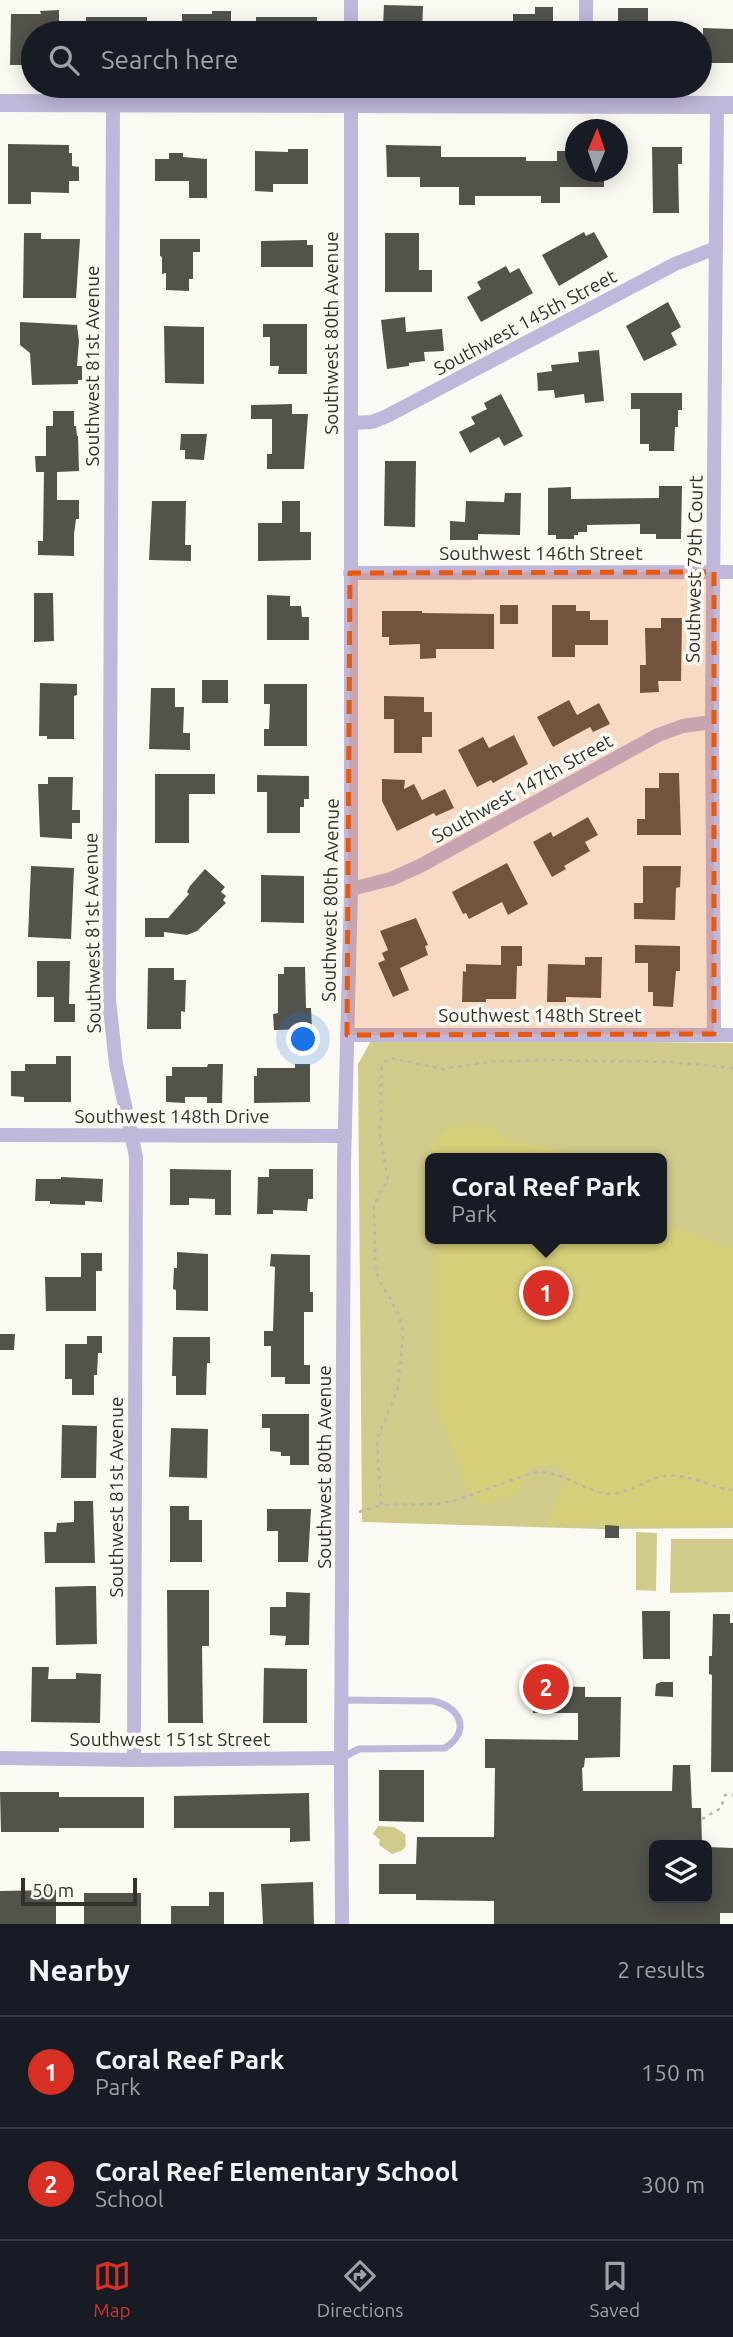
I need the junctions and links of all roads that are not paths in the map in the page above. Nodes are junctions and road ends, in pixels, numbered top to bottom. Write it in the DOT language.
graph roads {
  1 [pos="351,0"];
  2 [pos="586,0"];
  3 [pos="351,21"];
  4 [pos="586,21"];
  5 [pos="350,98"];
  6 [pos="586,98"];
  7 [pos="0,103"];
  8 [pos="113,103"];
  9 [pos="350,105"];
  10 [pos="586,105"];
  11 [pos="725,105"];
  12 [pos="716,248"];
  13 [pos="351,423"];
  14 [pos="714,572"];
  15 [pos="733,572"];
  16 [pos="350,573"];
  17 [pos="712,722"];
  18 [pos="351,889"];
  19 [pos="713,1034"];
  20 [pos="347,1035"];
  21 [pos="733,1035"];
  22 [pos="0,1135"];
  23 [pos="132,1136"];
  24 [pos="345,1136"];
  25 [pos="342,1700"];
  26 [pos="0,1758"];
  27 [pos="341,1758"];
  28 [pos="134,1760"];
  29 [pos="342,1924"];
  1 -- 3 [label="street"];
  2 -- 4 [label="street"];
  5 -- 9 [label="street, Southwest 80th Avenue"];
  6 -- 10 [label="street"];
  7 -- 8 [label="street"];
  8 -- 9 [label="street"];
  8 -- 23 [label="street, Southwest 81st Avenue"];
  9 -- 10 [label="street"];
  9 -- 13 [label="street, Southwest 80th Avenue"];
  10 -- 11 [label="street"];
  11 -- 12 [label="street, Southwest 79th Court"];
  12 -- 13 [label="street, Southwest 145th Street"];
  12 -- 14 [label="street, Southwest 79th Court"];
  13 -- 16 [label="street, Southwest 80th Avenue"];
  14 -- 15 [label="street, Southwest 146th Street"];
  14 -- 16 [label="street, Southwest 146th Street"];
  14 -- 17 [label="street, Southwest 79th Court"];
  16 -- 18 [label="street, Southwest 80th Avenue"];
  17 -- 18 [label="street, Southwest 147th Street"];
  17 -- 19 [label="street, Southwest 79th Court"];
  18 -- 20 [label="street, Southwest 80th Avenue"];
  19 -- 20 [label="street, Southwest 148th Street"];
  19 -- 21 [label="street, Southwest 148th Street"];
  20 -- 24 [label="street, Southwest 80th Avenue"];
  22 -- 23 [label="street, Southwest 148th Drive"];
  23 -- 24 [label="street, Southwest 148th Drive"];
  23 -- 28 [label="street, Southwest 81st Avenue"];
  24 -- 25 [label="street, Southwest 80th Avenue"];
  25 -- 27 [label="street, Southwest 80th Avenue"];
  25 -- 27 [label="lane"];
  26 -- 28 [label="street, Southwest 151st Street"];
  27 -- 28 [label="street, Southwest 151st Street"];
  27 -- 29 [label="street, Southwest 80th Avenue"];
}
